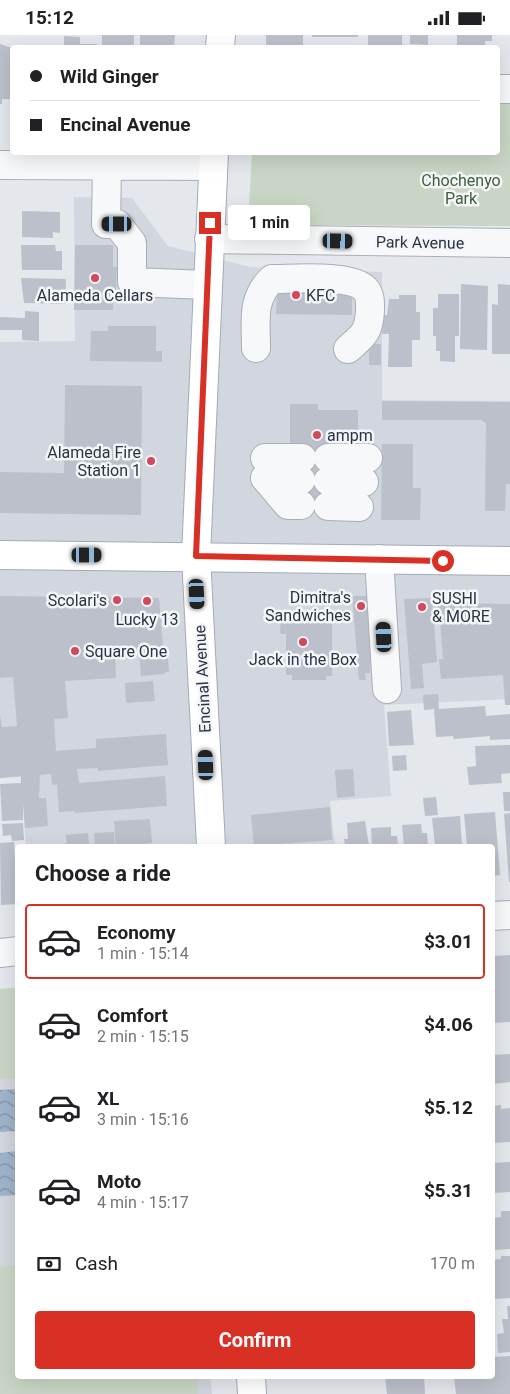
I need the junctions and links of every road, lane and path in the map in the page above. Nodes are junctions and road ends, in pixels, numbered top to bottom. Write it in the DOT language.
graph roads {
  1 [pos="214,159"];
  2 [pos="122,161"];
  3 [pos="0,165"];
  4 [pos="209,239"];
  5 [pos="510,243"];
  6 [pos="207,285"];
  7 [pos="256,348"];
  8 [pos="348,349"];
  9 [pos="265,459"];
  10 [pos="301,481"];
  11 [pos="328,482"];
  12 [pos="0,555"];
  13 [pos="196,556"];
  14 [pos="379,559"];
  15 [pos="510,561"];
  16 [pos="386,689"];
  17 [pos="211,844"];
  18 [pos="510,915"];
  19 [pos="495,916"];
  20 [pos="15,951"];
  21 [pos="0,953"];
  22 [pos="250,1379"];
  23 [pos="252,1394"];
  1 -- 2 [label="street"];
  1 -- 4 [label="main road, Encinal Avenue"];
  2 -- 3 [label="street"];
  2 -- 6 [label="street"];
  4 -- 5 [label="street, Park Avenue"];
  4 -- 6 [label="main road, Encinal Avenue"];
  6 -- 13 [label="main road, Encinal Avenue"];
  7 -- 8 [label="street"];
  9 -- 10 [label="street"];
  11 -- 11 [label="street"];
  12 -- 13 [label="main road"];
  13 -- 14 [label="main road"];
  13 -- 17 [label="main road, Encinal Avenue"];
  14 -- 15 [label="main road"];
  14 -- 16 [label="street"];
  18 -- 19 [label="street"];
  20 -- 21 [label="street"];
  22 -- 23 [label="main road"];
}
